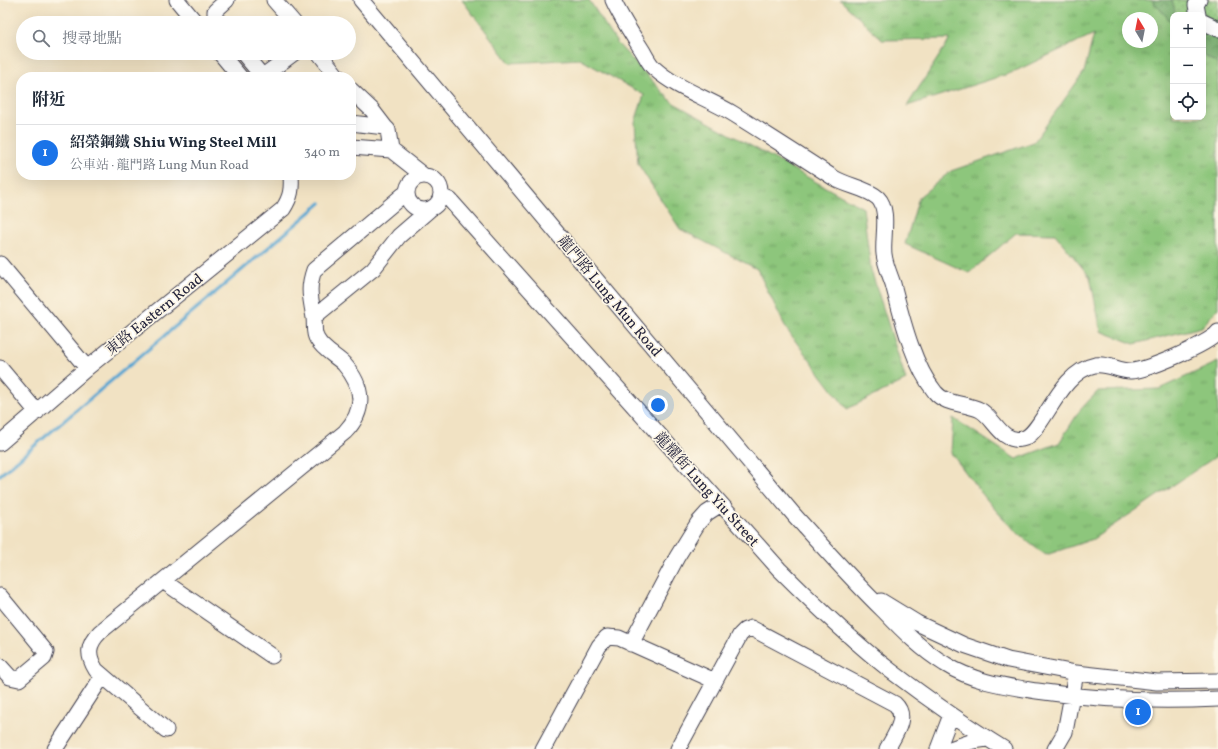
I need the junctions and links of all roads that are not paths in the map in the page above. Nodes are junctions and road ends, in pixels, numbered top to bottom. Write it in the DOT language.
graph roads {
  1 [pos="177,0"];
  2 [pos="227,0"];
  3 [pos="274,0"];
  4 [pos="361,0"];
  5 [pos="613,0"];
  6 [pos="1199,0"];
  7 [pos="1197,12"];
  8 [pos="190,16"];
  9 [pos="215,16"];
  10 [pos="288,16"];
  11 [pos="1206,23"];
  12 [pos="1218,29"];
  13 [pos="226,60"];
  14 [pos="249,60"];
  15 [pos="285,60"];
  16 [pos="325,60"];
  17 [pos="236,72"];
  18 [pos="259,72"];
  19 [pos="269,72"];
  20 [pos="334,72"];
  21 [pos="356,95"];
  22 [pos="356,124"];
  23 [pos="385,127"];
  24 [pos="356,147"];
  25 [pos="391,150"];
  26 [pos="424,176"];
  27 [pos="291,180"];
  28 [pos="407,193"];
  29 [pos="441,196"];
  30 [pos="429,210"];
  31 [pos="0,264"];
  32 [pos="314,317"];
  33 [pos="1218,332"];
  34 [pos="0,368"];
  35 [pos="87,368"];
  36 [pos="37,412"];
  37 [pos="0,443"];
  38 [pos="721,504"];
  39 [pos="163,581"];
  40 [pos="862,590"];
  41 [pos="0,596"];
  42 [pos="631,644"];
  43 [pos="272,656"];
  44 [pos="0,666"];
  45 [pos="1076,673"];
  46 [pos="102,677"];
  47 [pos="715,680"];
  48 [pos="1218,681"];
  49 [pos="1072,696"];
  50 [pos="1218,698"];
  51 [pos="951,715"];
  52 [pos="166,730"];
  53 [pos="988,739"];
  54 [pos="55,749"];
  55 [pos="543,749"];
  56 [pos="678,749"];
  57 [pos="887,749"];
  58 [pos="938,749"];
  59 [pos="950,749"];
  60 [pos="1004,749"];
  61 [pos="1055,749"];
  1 -- 8 [label="street"];
  2 -- 9 [label="street"];
  3 -- 10 [label="street"];
  4 -- 40 [label="street, 龍門路 Lung Mun Road"];
  5 -- 33 [label="street"];
  6 -- 7 [label="street"];
  11 -- 12 [label="street"];
  13 -- 17 [label="street"];
  14 -- 18 [label="street"];
  15 -- 19 [label="street"];
  16 -- 20 [label="street"];
  21 -- 23 [label="street"];
  22 -- 23 [label="street"];
  23 -- 25 [label="street"];
  24 -- 25 [label="street"];
  25 -- 26 [label="street"];
  26 -- 28 [label="street"];
  26 -- 29 [label="street"];
  27 -- 35 [label="street, 東路 Eastern Road"];
  28 -- 30 [label="street"];
  28 -- 32 [label="street"];
  29 -- 30 [label="street"];
  29 -- 38 [label="street, 龍耀街 Lung Yiu Street"];
  30 -- 32 [label="street"];
  31 -- 35 [label="street"];
  32 -- 39 [label="street"];
  34 -- 36 [label="street"];
  35 -- 36 [label="street, 東路 Eastern Road"];
  36 -- 37 [label="street, 東路 Eastern Road"];
  38 -- 42 [label="street"];
  38 -- 51 [label="street, 龍耀街 Lung Yiu Street"];
  39 -- 43 [label="street"];
  39 -- 46 [label="street"];
  40 -- 45 [label="street, 龍門路 Lung Mun Road"];
  40 -- 49 [label="street, 龍門路 Lung Mun Road"];
  41 -- 44 [label="street"];
  42 -- 47 [label="street"];
  42 -- 55 [label="street"];
  45 -- 48 [label="street, 龍門路 Lung Mun Road"];
  45 -- 49 [label="street"];
  46 -- 52 [label="street"];
  46 -- 54 [label="street"];
  47 -- 56 [label="street"];
  47 -- 57 [label="street"];
  49 -- 50 [label="street, 龍門路 Lung Mun Road"];
  49 -- 61 [label="street"];
  51 -- 53 [label="street, 龍耀街 Lung Yiu Street"];
  51 -- 58 [label="street"];
  53 -- 59 [label="street"];
  53 -- 60 [label="street, 龍耀街 Lung Yiu Street"];
}
